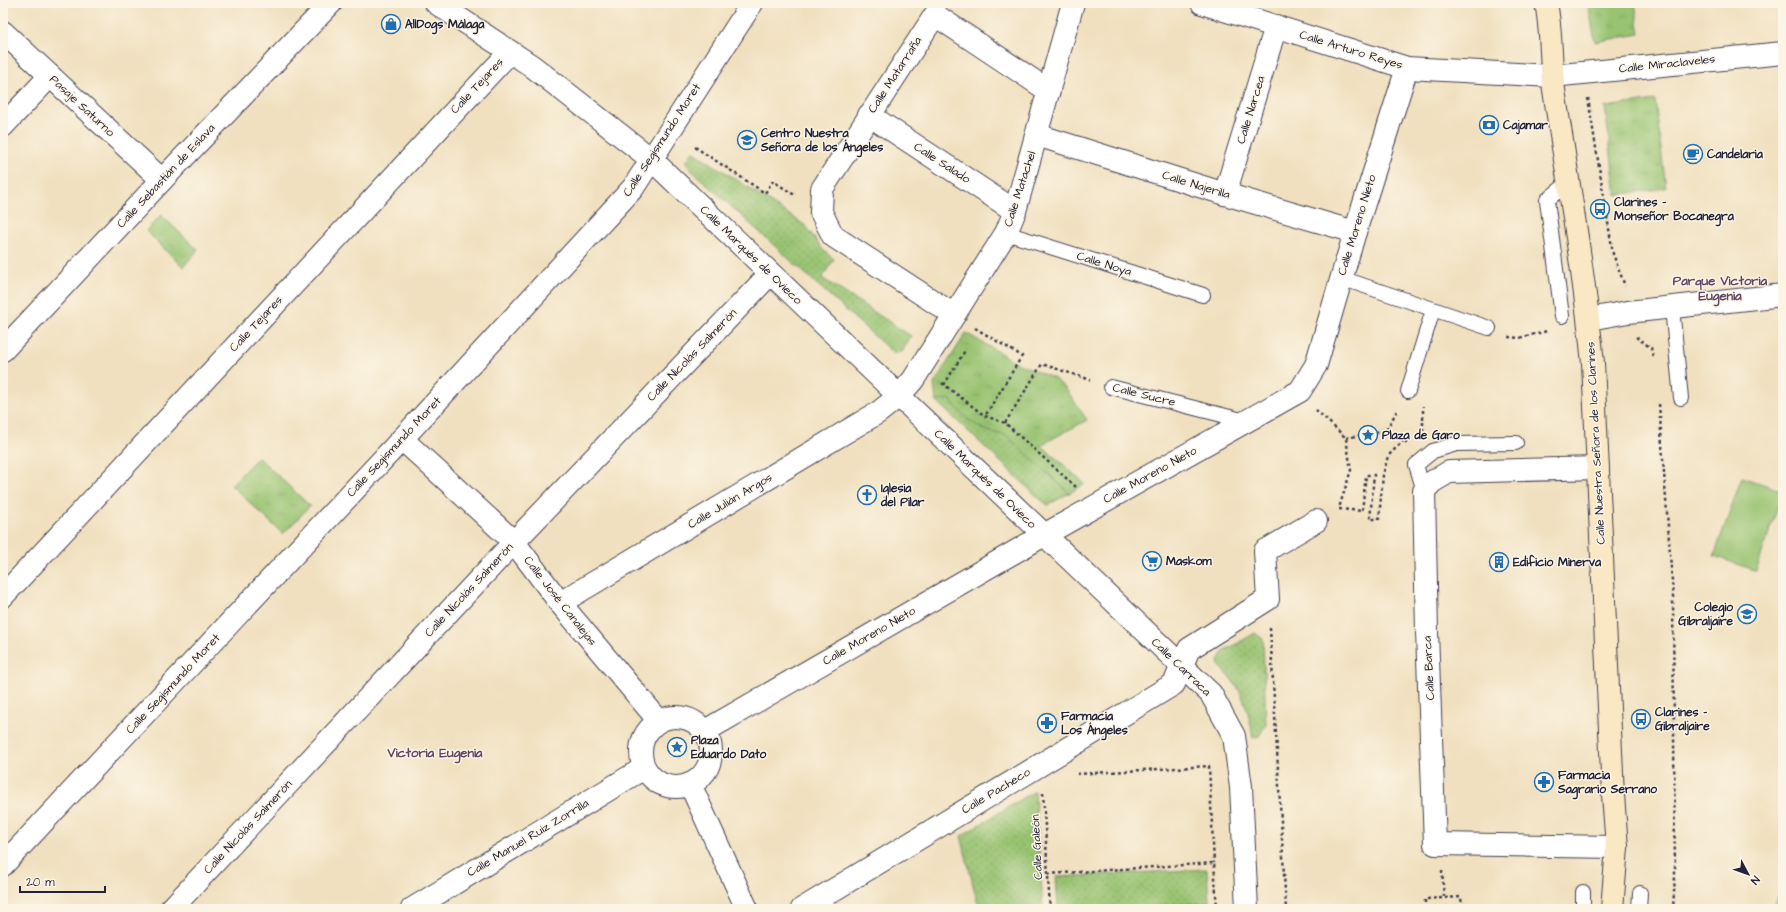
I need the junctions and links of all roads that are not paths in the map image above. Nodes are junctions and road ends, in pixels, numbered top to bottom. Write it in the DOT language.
graph roads {
  1 [pos="331,3"];
  2 [pos="436,3"];
  3 [pos="752,3"];
  4 [pos="1073,3"];
  5 [pos="1202,3"];
  6 [pos="1546,3"];
  7 [pos="1276,26"];
  8 [pos="3,32"];
  9 [pos="510,52"];
  10 [pos="1783,53"];
  11 [pos="1407,68"];
  12 [pos="50,76"];
  13 [pos="1552,76"];
  14 [pos="1049,92"];
  15 [pos="869,115"];
  16 [pos="3,126"];
  17 [pos="1037,135"];
  18 [pos="651,159"];
  19 [pos="162,180"];
  20 [pos="1568,183"];
  21 [pos="1226,194"];
  22 [pos="1015,211"];
  23 [pos="1355,232"];
  24 [pos="1006,233"];
  25 [pos="770,274"];
  26 [pos="1341,278"];
  27 [pos="1203,294"];
  28 [pos="1783,295"];
  29 [pos="1672,308"];
  30 [pos="1433,310"];
  31 [pos="954,315"];
  32 [pos="1562,316"];
  33 [pos="1589,319"];
  34 [pos="1489,328"];
  35 [pos="3,350"];
  36 [pos="1111,387"];
  37 [pos="1408,391"];
  38 [pos="898,396"];
  39 [pos="1681,398"];
  40 [pos="1246,421"];
  41 [pos="402,439"];
  42 [pos="1516,443"];
  43 [pos="1598,468"];
  44 [pos="1424,491"];
  45 [pos="1316,521"];
  46 [pos="1044,535"];
  47 [pos="514,542"];
  48 [pos="3,596"];
  49 [pos="560,603"];
  50 [pos="1181,667"];
  51 [pos="659,720"];
  52 [pos="705,731"];
  53 [pos="644,768"];
  54 [pos="690,784"];
  55 [pos="1617,847"];
  56 [pos="3,865"];
  57 [pos="1583,892"];
  58 [pos="1640,893"];
  59 [pos="171,909"];
  60 [pos="412,909"];
  61 [pos="747,909"];
  62 [pos="802,909"];
  63 [pos="1248,909"];
  64 [pos="1583,909"];
  65 [pos="1612,909"];
  66 [pos="1639,909"];
  1 -- 19 [label="street, Calle Sebastián de Eslava"];
  2 -- 9 [label="street, Calle Marqués de Ovieco"];
  3 -- 18 [label="street, Calle Segismundo Moret"];
  4 -- 14 [label="street, Calle Matachel"];
  5 -- 7 [label="street, Calle Arturo Reyes"];
  6 -- 13 [label="main road, Calle Nuestra Señora de los Clarines"];
  7 -- 11 [label="street, Calle Arturo Reyes"];
  7 -- 21 [label="street, Calle Narcea"];
  8 -- 12 [label="street, Pasaje Saturno"];
  9 -- 18 [label="street, Calle Marqués de Ovieco"];
  9 -- 48 [label="street, Calle Tejares"];
  10 -- 13 [label="street, Calle Miraclaveles"];
  11 -- 13 [label="street, Calle Arturo Reyes"];
  11 -- 23 [label="street, Calle Moreno Nieto"];
  12 -- 16 [label="street"];
  12 -- 19 [label="street, Pasaje Saturno"];
  13 -- 20 [label="main road, Calle Nuestra Señora de los Clarines"];
  14 -- 15 [label="street, Calle Matarraña"];
  14 -- 17 [label="street, Calle Matachel"];
  15 -- 22 [label="street, Calle Salado"];
  15 -- 31 [label="street, Calle Matarraña"];
  17 -- 21 [label="street, Calle Najerilla"];
  17 -- 22 [label="street, Calle Matachel"];
  18 -- 25 [label="street, Calle Marqués de Ovieco"];
  18 -- 41 [label="street, Calle Segismundo Moret"];
  19 -- 35 [label="street, Calle Sebastián de Eslava"];
  20 -- 32 [label="lane"];
  20 -- 33 [label="main road, Calle Nuestra Señora de los Clarines"];
  21 -- 23 [label="street, Calle Najerilla"];
  22 -- 24 [label="street, Calle Matachel"];
  23 -- 26 [label="street, Calle Moreno Nieto"];
  24 -- 27 [label="lane, Calle Noya"];
  24 -- 31 [label="street, Calle Matachel"];
  25 -- 38 [label="street, Calle Marqués de Ovieco"];
  25 -- 47 [label="street, Calle Nicolás Salmerón"];
  26 -- 30 [label="lane"];
  26 -- 40 [label="street, Calle Moreno Nieto"];
  28 -- 29 [label="street"];
  29 -- 33 [label="street"];
  29 -- 39 [label="lane"];
  30 -- 34 [label="lane"];
  30 -- 37 [label="lane"];
  31 -- 38 [label="street, Calle Matachel"];
  33 -- 43 [label="main road, Calle Nuestra Señora de los Clarines"];
  36 -- 40 [label="lane, Calle Sucre"];
  38 -- 46 [label="street, Calle Marqués de Ovieco"];
  38 -- 49 [label="street, Calle Julián Argos"];
  40 -- 46 [label="street, Calle Moreno Nieto"];
  41 -- 47 [label="street, Calle José Canalejas"];
  41 -- 56 [label="street, Calle Segismundo Moret"];
  42 -- 44 [label="lane"];
  43 -- 44 [label="street"];
  43 -- 55 [label="main road, Calle Nuestra Señora de los Clarines"];
  44 -- 55 [label="street, Calle Barca"];
  45 -- 50 [label="street"];
  46 -- 50 [label="street, Calle Carraca"];
  46 -- 52 [label="street, Calle Moreno Nieto"];
  47 -- 49 [label="street, Calle José Canalejas"];
  47 -- 59 [label="street, Calle Nicolás Salmerón"];
  49 -- 51 [label="street, Calle José Canalejas"];
  50 -- 62 [label="street, Calle Pacheco"];
  50 -- 63 [label="street, Calle Carraca"];
  51 -- 52 [label="street"];
  51 -- 53 [label="street"];
  52 -- 54 [label="street"];
  53 -- 54 [label="street"];
  53 -- 60 [label="street, Calle Manuel Ruiz Zorrilla"];
  54 -- 61 [label="street"];
  55 -- 65 [label="main road, Calle Nuestra Señora de los Clarines"];
  57 -- 64 [label="lane"];
  58 -- 66 [label="lane"];
}
